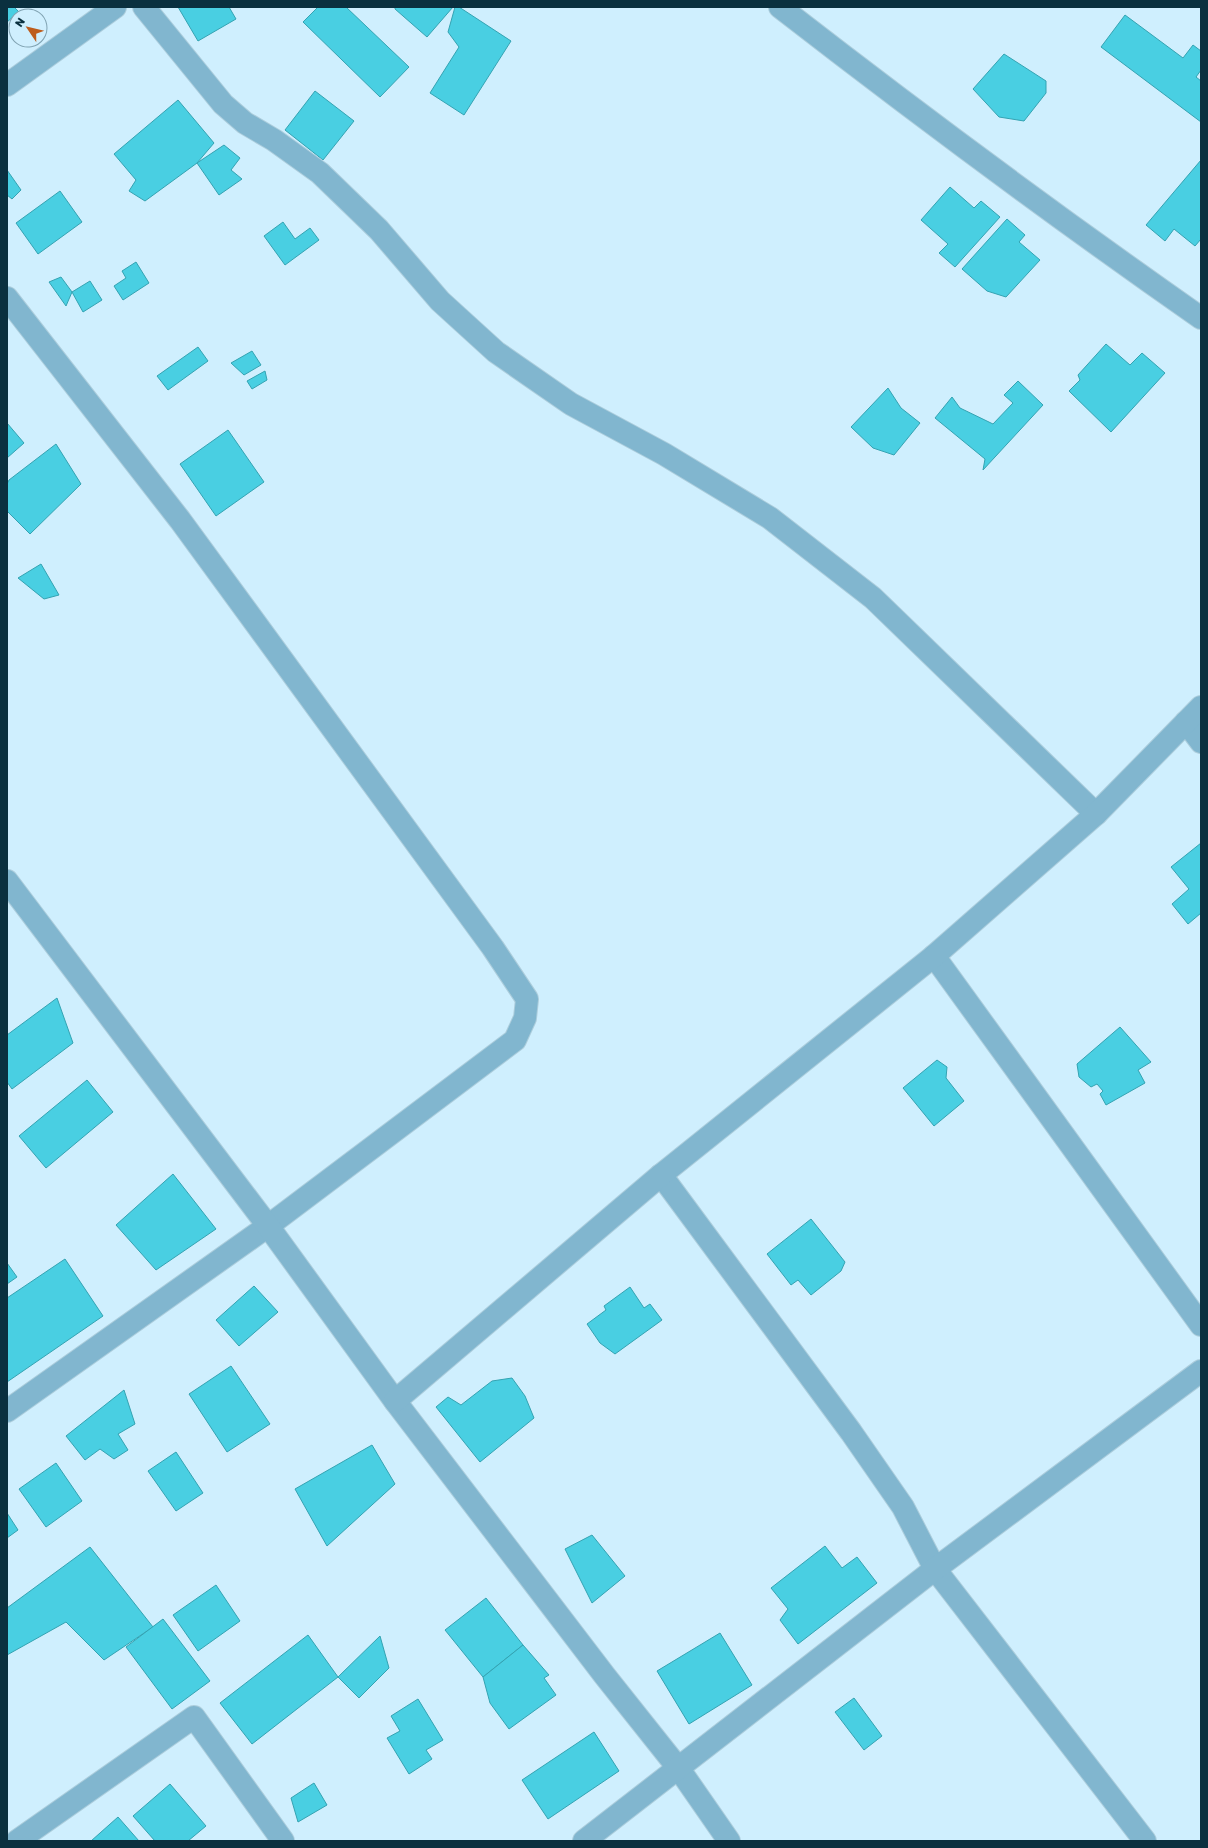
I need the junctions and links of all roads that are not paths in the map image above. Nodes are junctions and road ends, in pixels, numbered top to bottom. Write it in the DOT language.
graph roads {
  1 [pos="115,7"];
  2 [pos="144,7"];
  3 [pos="780,7"];
  4 [pos="7,85"];
  5 [pos="7,298"];
  6 [pos="1201,318"];
  7 [pos="1194,714"];
  8 [pos="1201,742"];
  9 [pos="1096,814"];
  10 [pos="7,881"];
  11 [pos="934,956"];
  12 [pos="661,1175"];
  13 [pos="268,1226"];
  14 [pos="1201,1326"];
  15 [pos="1201,1371"];
  16 [pos="395,1401"];
  17 [pos="7,1411"];
  18 [pos="935,1569"];
  19 [pos="679,1769"];
  20 [pos="17,1841"];
  21 [pos="283,1841"];
  22 [pos="584,1841"];
  23 [pos="729,1841"];
  24 [pos="1145,1841"];
  1 -- 4 [label="street"];
  2 -- 9 [label="street"];
  3 -- 6 [label="street"];
  5 -- 13 [label="street"];
  7 -- 8 [label="street"];
  7 -- 9 [label="street"];
  9 -- 11 [label="street"];
  10 -- 13 [label="street"];
  11 -- 12 [label="street"];
  11 -- 14 [label="street"];
  12 -- 16 [label="street"];
  12 -- 18 [label="street"];
  13 -- 16 [label="street"];
  13 -- 17 [label="street"];
  15 -- 18 [label="street"];
  16 -- 19 [label="street"];
  18 -- 19 [label="street"];
  18 -- 24 [label="street"];
  19 -- 22 [label="street"];
  19 -- 23 [label="street"];
  20 -- 21 [label="street"];
}
